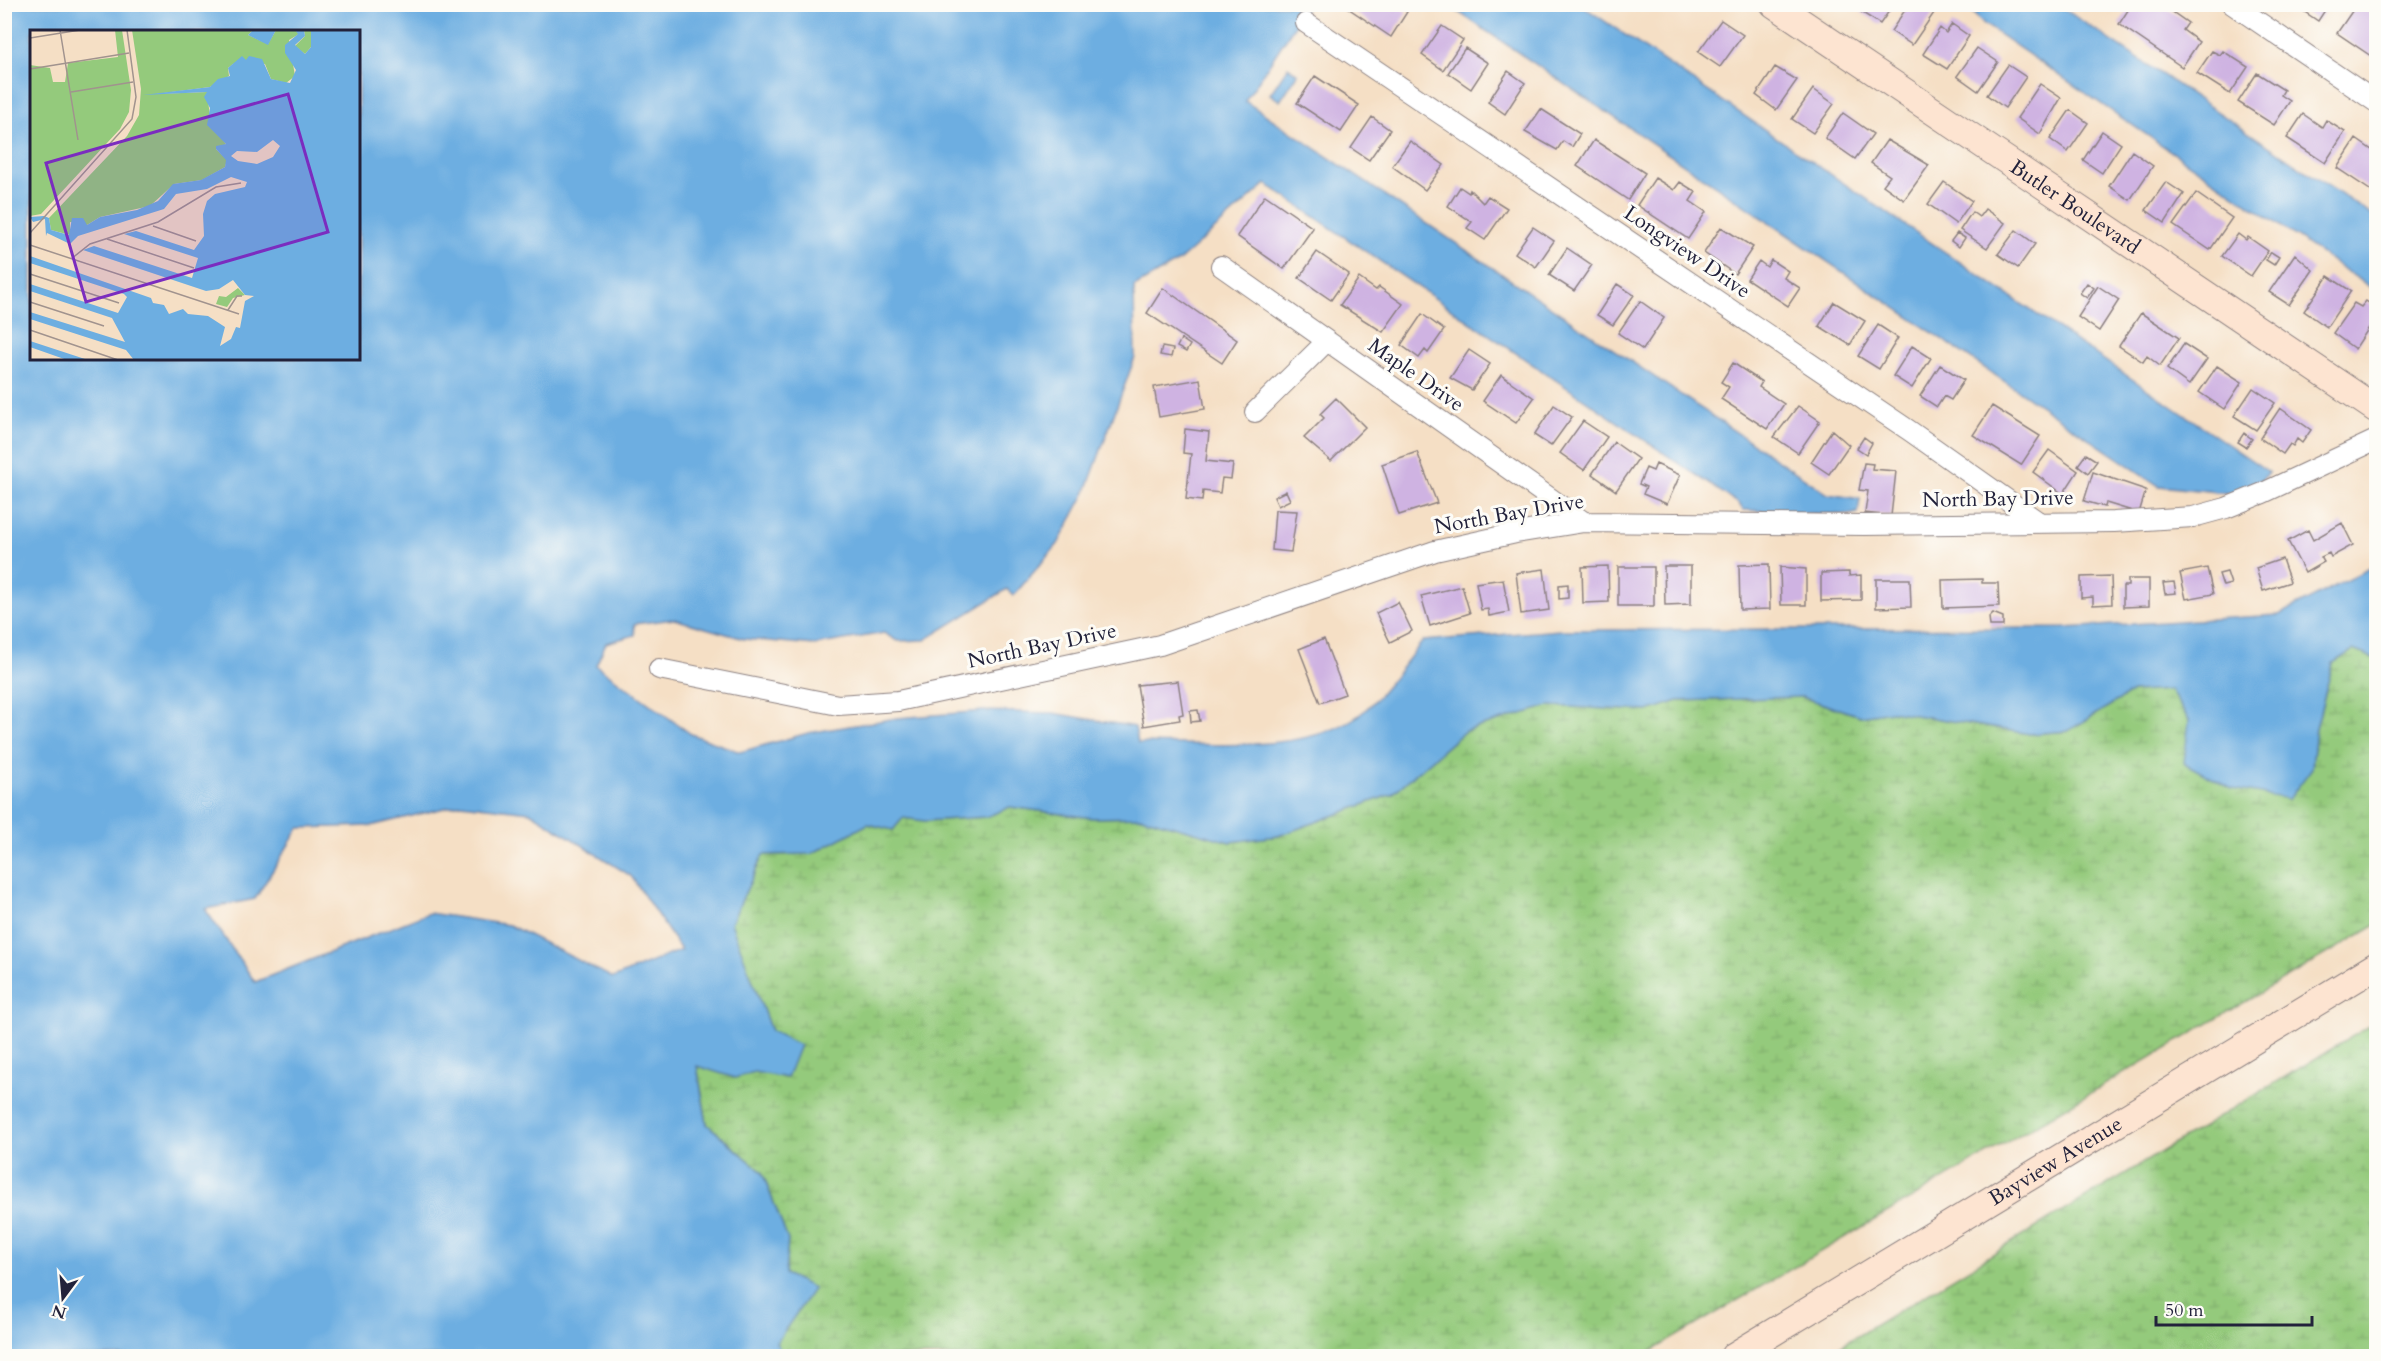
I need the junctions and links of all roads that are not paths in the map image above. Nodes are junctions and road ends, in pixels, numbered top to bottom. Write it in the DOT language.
graph roads {
  1 [pos="1774,4"];
  2 [pos="2232,4"];
  3 [pos="1306,23"];
  4 [pos="2376,102"];
  5 [pos="1221,266"];
  6 [pos="1327,341"];
  7 [pos="2376,409"];
  8 [pos="1255,412"];
  9 [pos="2376,440"];
  10 [pos="1584,522"];
  11 [pos="2040,523"];
  12 [pos="659,669"];
  13 [pos="2376,966"];
  14 [pos="1734,1356"];
  1 -- 7 [label="main road, Butler Boulevard"];
  2 -- 4 [label="street"];
  3 -- 11 [label="street, Longview Drive"];
  5 -- 6 [label="street, Maple Drive"];
  6 -- 8 [label="street"];
  6 -- 10 [label="street, Maple Drive"];
  9 -- 11 [label="street, North Bay Drive"];
  10 -- 11 [label="street, North Bay Drive"];
  10 -- 12 [label="street, North Bay Drive"];
  13 -- 14 [label="main road, Bayview Avenue"];
}
